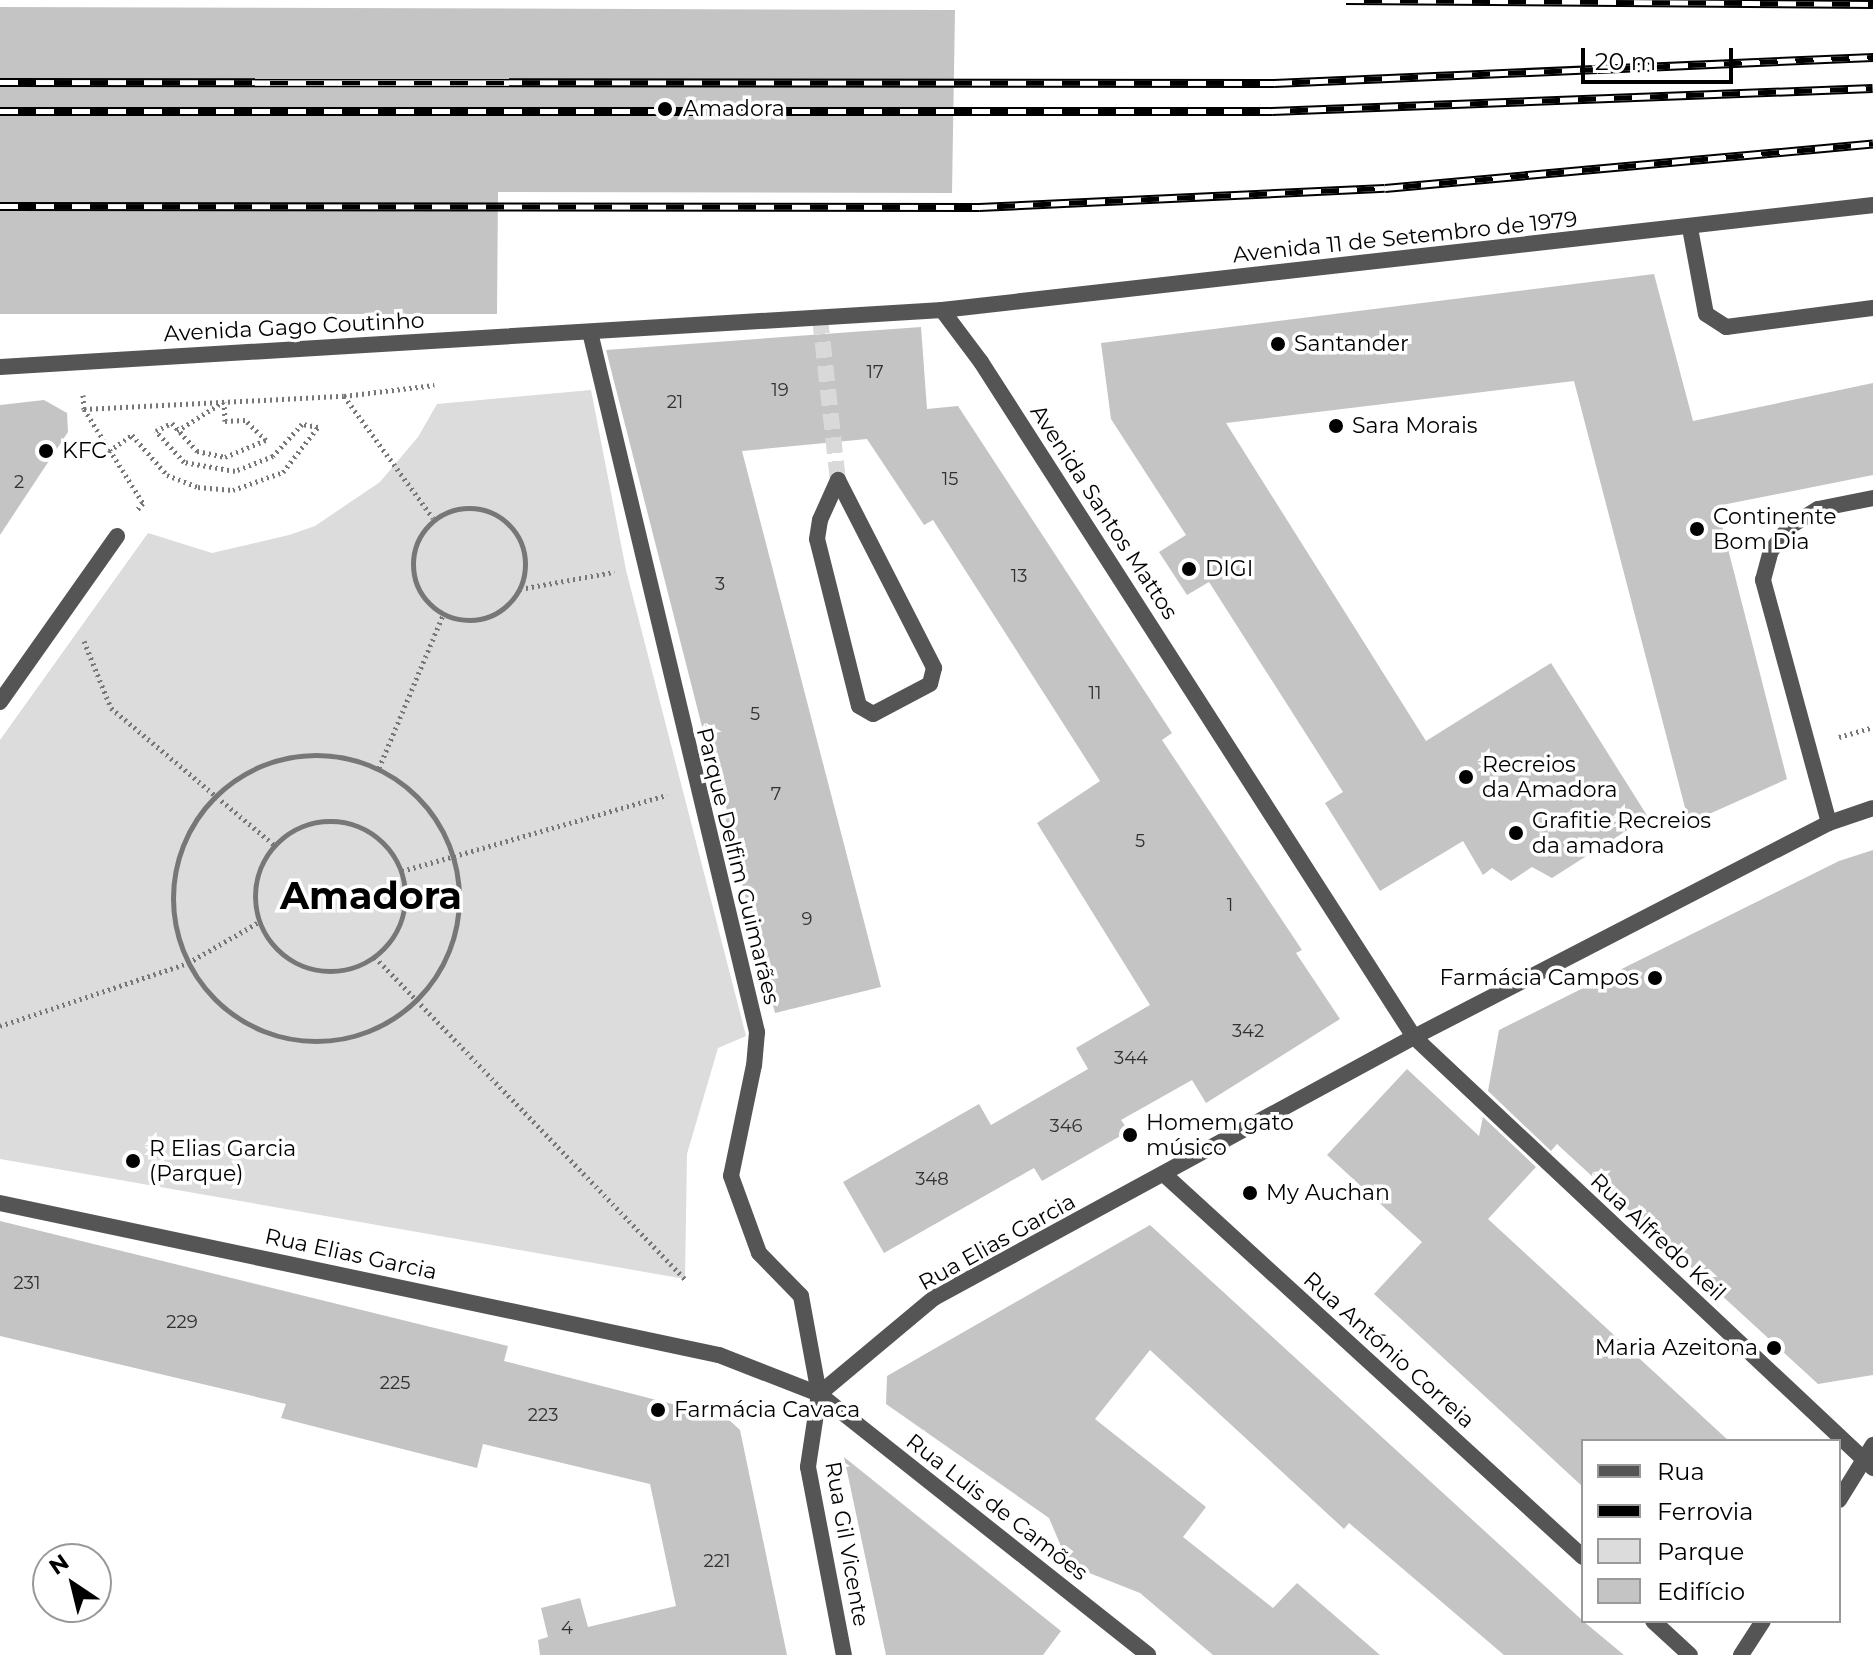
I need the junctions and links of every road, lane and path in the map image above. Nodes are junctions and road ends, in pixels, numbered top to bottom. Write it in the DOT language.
graph roads {
  1 [pos="1873,205"];
  2 [pos="1690,228"];
  3 [pos="1873,308"];
  4 [pos="942,310"];
  5 [pos="590,332"];
  6 [pos="81,362"];
  7 [pos="0,367"];
  8 [pos="434,385"];
  9 [pos="344,396"];
  10 [pos="224,402"];
  11 [pos="84,409"];
  12 [pos="177,431"];
  13 [pos="109,451"];
  14 [pos="838,480"];
  15 [pos="1873,498"];
  16 [pos="433,518"];
  17 [pos="117,536"];
  18 [pos="643,567"];
  19 [pos="520,589"];
  20 [pos="64,611"];
  21 [pos="443,615"];
  22 [pos="0,702"];
  23 [pos="379,768"];
  24 [pos="694,786"];
  25 [pos="213,798"];
  26 [pos="1873,808"];
  27 [pos="1829,823"];
  28 [pos="274,845"];
  29 [pos="454,857"];
  30 [pos="402,871"];
  31 [pos="259,922"];
  32 [pos="375,957"];
  33 [pos="188,963"];
  34 [pos="417,1000"];
  35 [pos="0,1026"];
  36 [pos="1414,1037"];
  37 [pos="1166,1176"];
  38 [pos="0,1203"];
  39 [pos="685,1279"];
  40 [pos="819,1394"];
  41 [pos="1870,1458"];
  42 [pos="1841,1497"];
  43 [pos="1581,1555"];
  44 [pos="1655,1623"];
  45 [pos="1762,1623"];
  46 [pos="844,1655"];
  47 [pos="1148,1655"];
  48 [pos="1690,1655"];
  49 [pos="1741,1655"];
  1 -- 2 [label="street, Avenida 11 de Setembro de 1979"];
  2 -- 3 [label="street"];
  2 -- 4 [label="street, Avenida 11 de Setembro de 1979"];
  4 -- 5 [label="street"];
  4 -- 36 [label="street, Avenida Santos Mattos"];
  5 -- 6 [label="street, Avenida Gago Coutinho"];
  5 -- 18 [label="street, Parque Delfim Guimarães"];
  6 -- 7 [label="street, Avenida Gago Coutinho"];
  6 -- 11 [label="path"];
  8 -- 9 [label="path"];
  9 -- 10 [label="path"];
  9 -- 16 [label="path"];
  10 -- 11 [label="path"];
  10 -- 12 [label="path"];
  10 -- 12 [label="path"];
  11 -- 13 [label="path"];
  12 -- 13 [label="path"];
  13 -- 17 [label="path"];
  14 -- 14 [label="street"];
  15 -- 27 [label="street"];
  16 -- 19 [label="path"];
  16 -- 21 [label="path"];
  17 -- 20 [label="street"];
  18 -- 19 [label="path"];
  18 -- 24 [label="street, Parque Delfim Guimarães"];
  19 -- 21 [label="path"];
  20 -- 22 [label="street"];
  20 -- 25 [label="path"];
  21 -- 23 [label="path"];
  23 -- 25 [label="path"];
  23 -- 29 [label="path"];
  24 -- 29 [label="path"];
  24 -- 40 [label="street, Parque Delfim Guimarães"];
  25 -- 28 [label="path"];
  25 -- 33 [label="path"];
  26 -- 27 [label="street, Rua Elias Garcia"];
  27 -- 36 [label="street, Rua Elias Garcia"];
  28 -- 30 [label="path"];
  28 -- 31 [label="path"];
  29 -- 30 [label="path"];
  29 -- 34 [label="path"];
  30 -- 32 [label="path"];
  31 -- 32 [label="path"];
  31 -- 33 [label="path"];
  32 -- 34 [label="path"];
  33 -- 34 [label="path"];
  33 -- 35 [label="path"];
  34 -- 39 [label="path"];
  36 -- 37 [label="street, Rua Elias Garcia"];
  36 -- 41 [label="street, Rua Alfredo Keil"];
  37 -- 40 [label="street, Rua Elias Garcia"];
  37 -- 43 [label="street, Rua António Correia"];
  38 -- 40 [label="street, Rua Elias Garcia"];
  40 -- 46 [label="street, Rua Gil Vicente"];
  40 -- 47 [label="street, Rua Luis de Camões"];
  41 -- 42 [label="street"];
  44 -- 48 [label="street"];
  45 -- 49 [label="street"];
}
